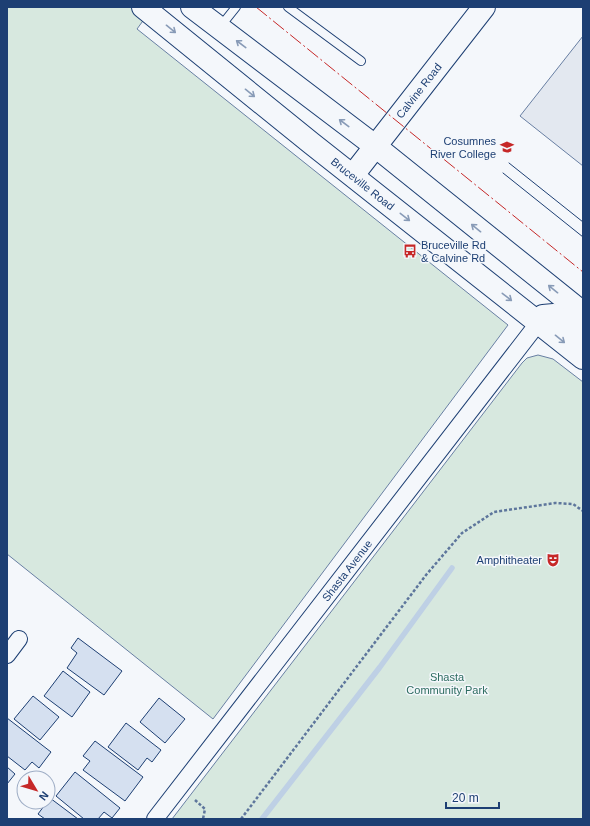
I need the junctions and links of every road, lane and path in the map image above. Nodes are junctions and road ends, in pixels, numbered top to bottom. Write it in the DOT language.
graph roads {
  1 [pos="144,7"];
  2 [pos="192,7"];
  3 [pos="236,7"];
  4 [pos="288,7"];
  5 [pos="484,7"];
  6 [pos="220,28"];
  7 [pos="360,61"];
  8 [pos="375,146"];
  9 [pos="353,175"];
  10 [pos="583,313"];
  11 [pos="539,322"];
  12 [pos="583,336"];
  13 [pos="583,358"];
  14 [pos="583,511"];
  15 [pos="19,639"];
  16 [pos="7,655"];
  17 [pos="195,800"];
  18 [pos="155,819"];
  19 [pos="203,819"];
  20 [pos="241,819"];
  1 -- 9 [label="main road, Bruceville Road, one-way"];
  2 -- 6 [label="main road"];
  3 -- 6 [label="lane"];
  4 -- 7 [label="lane"];
  5 -- 8 [label="main road, Calvine Road"];
  8 -- 6 [label="main road, one-way"];
  8 -- 9 [label="main road, Calvine Road"];
  10 -- 8 [label="main road, one-way"];
  9 -- 11 [label="main road, Bruceville Road, one-way"];
  11 -- 12 [label="main road"];
  11 -- 13 [label="main road, Bruceville Road, one-way"];
  11 -- 18 [label="street, Shasta Avenue"];
  14 -- 20 [label="path"];
  15 -- 16 [label="street"];
  17 -- 19 [label="path"];
}
